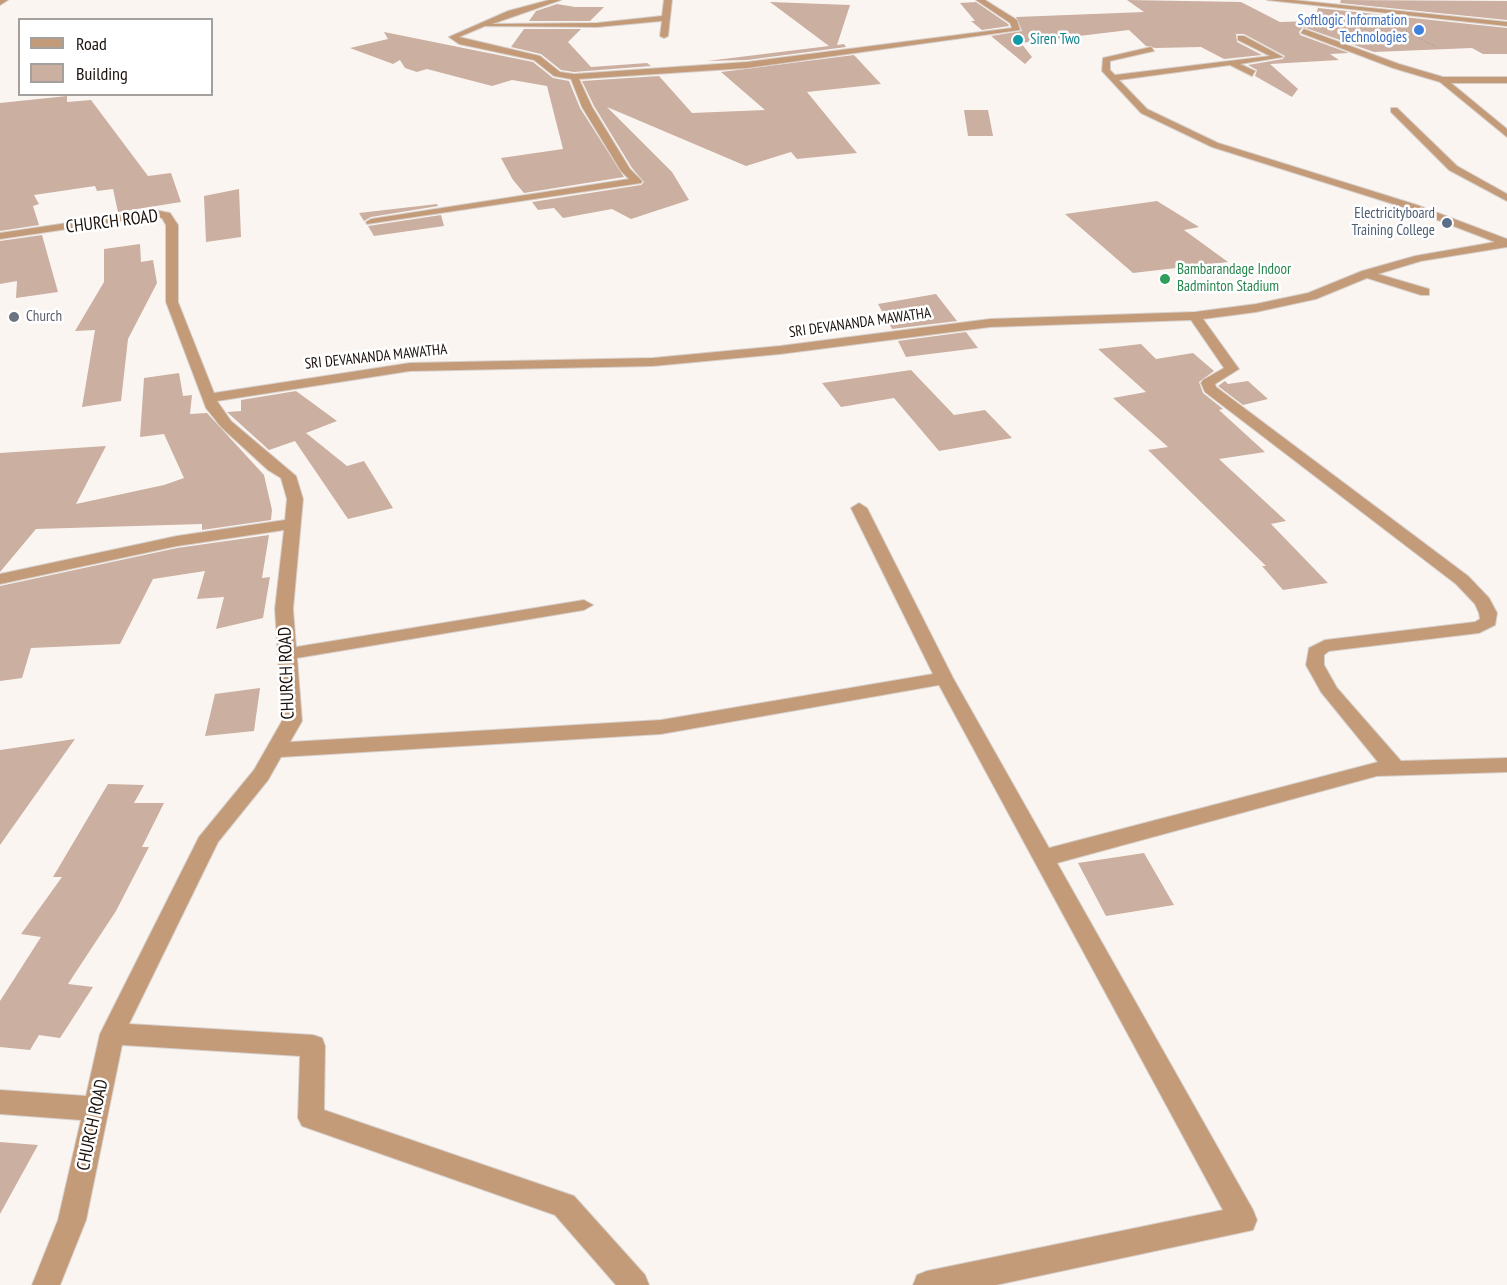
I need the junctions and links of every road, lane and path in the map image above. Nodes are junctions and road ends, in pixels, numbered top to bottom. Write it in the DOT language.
graph roads {
  1 [pos="4,0"];
  2 [pos="557,0"];
  3 [pos="668,0"];
  4 [pos="980,0"];
  5 [pos="1271,0"];
  6 [pos="0,3"];
  7 [pos="666,18"];
  8 [pos="1507,24"];
  9 [pos="479,26"];
  10 [pos="1304,31"];
  11 [pos="664,36"];
  12 [pos="1241,38"];
  13 [pos="1151,50"];
  14 [pos="1232,62"];
  15 [pos="1252,73"];
  16 [pos="574,77"];
  17 [pos="1113,78"];
  18 [pos="1443,80"];
  19 [pos="1507,80"];
  20 [pos="1394,110"];
  21 [pos="1507,134"];
  22 [pos="1507,198"];
  23 [pos="371,222"];
  24 [pos="0,236"];
  25 [pos="1507,243"];
  26 [pos="1366,274"];
  27 [pos="1425,292"];
  28 [pos="1195,316"];
  29 [pos="210,398"];
  30 [pos="859,508"];
  31 [pos="293,524"];
  32 [pos="0,579"];
  33 [pos="584,606"];
  34 [pos="288,654"];
  35 [pos="944,678"];
  36 [pos="277,750"];
  37 [pos="1507,765"];
  38 [pos="1395,768"];
  39 [pos="1044,858"];
  40 [pos="112,1034"];
  41 [pos="0,1102"];
  42 [pos="98,1109"];
  43 [pos="46,1285"];
  44 [pos="635,1285"];
  45 [pos="927,1285"];
  1 -- 6 [label="street"];
  2 -- 9 [label="street"];
  3 -- 7 [label="street"];
  4 -- 16 [label="street"];
  5 -- 8 [label="street"];
  7 -- 9 [label="street"];
  7 -- 11 [label="street"];
  9 -- 16 [label="street"];
  10 -- 18 [label="street"];
  12 -- 14 [label="street"];
  13 -- 17 [label="street"];
  14 -- 15 [label="street"];
  14 -- 17 [label="street"];
  16 -- 23 [label="street"];
  17 -- 25 [label="street"];
  18 -- 19 [label="street"];
  18 -- 21 [label="street"];
  20 -- 22 [label="street"];
  24 -- 29 [label="street, CHURCH ROAD"];
  25 -- 26 [label="street, SRI DEVANANDA MAWATHA"];
  26 -- 27 [label="street"];
  26 -- 28 [label="street, SRI DEVANANDA MAWATHA"];
  28 -- 29 [label="street, SRI DEVANANDA MAWATHA"];
  28 -- 38 [label="street"];
  29 -- 31 [label="street, CHURCH ROAD"];
  30 -- 35 [label="street"];
  31 -- 32 [label="street"];
  31 -- 34 [label="street, CHURCH ROAD"];
  33 -- 34 [label="street"];
  34 -- 36 [label="street, CHURCH ROAD"];
  35 -- 36 [label="street"];
  35 -- 39 [label="street"];
  36 -- 40 [label="street, CHURCH ROAD"];
  37 -- 38 [label="street"];
  38 -- 39 [label="street"];
  39 -- 45 [label="street"];
  40 -- 42 [label="street, CHURCH ROAD"];
  40 -- 44 [label="street"];
  41 -- 42 [label="street"];
  42 -- 43 [label="street, CHURCH ROAD"];
}
